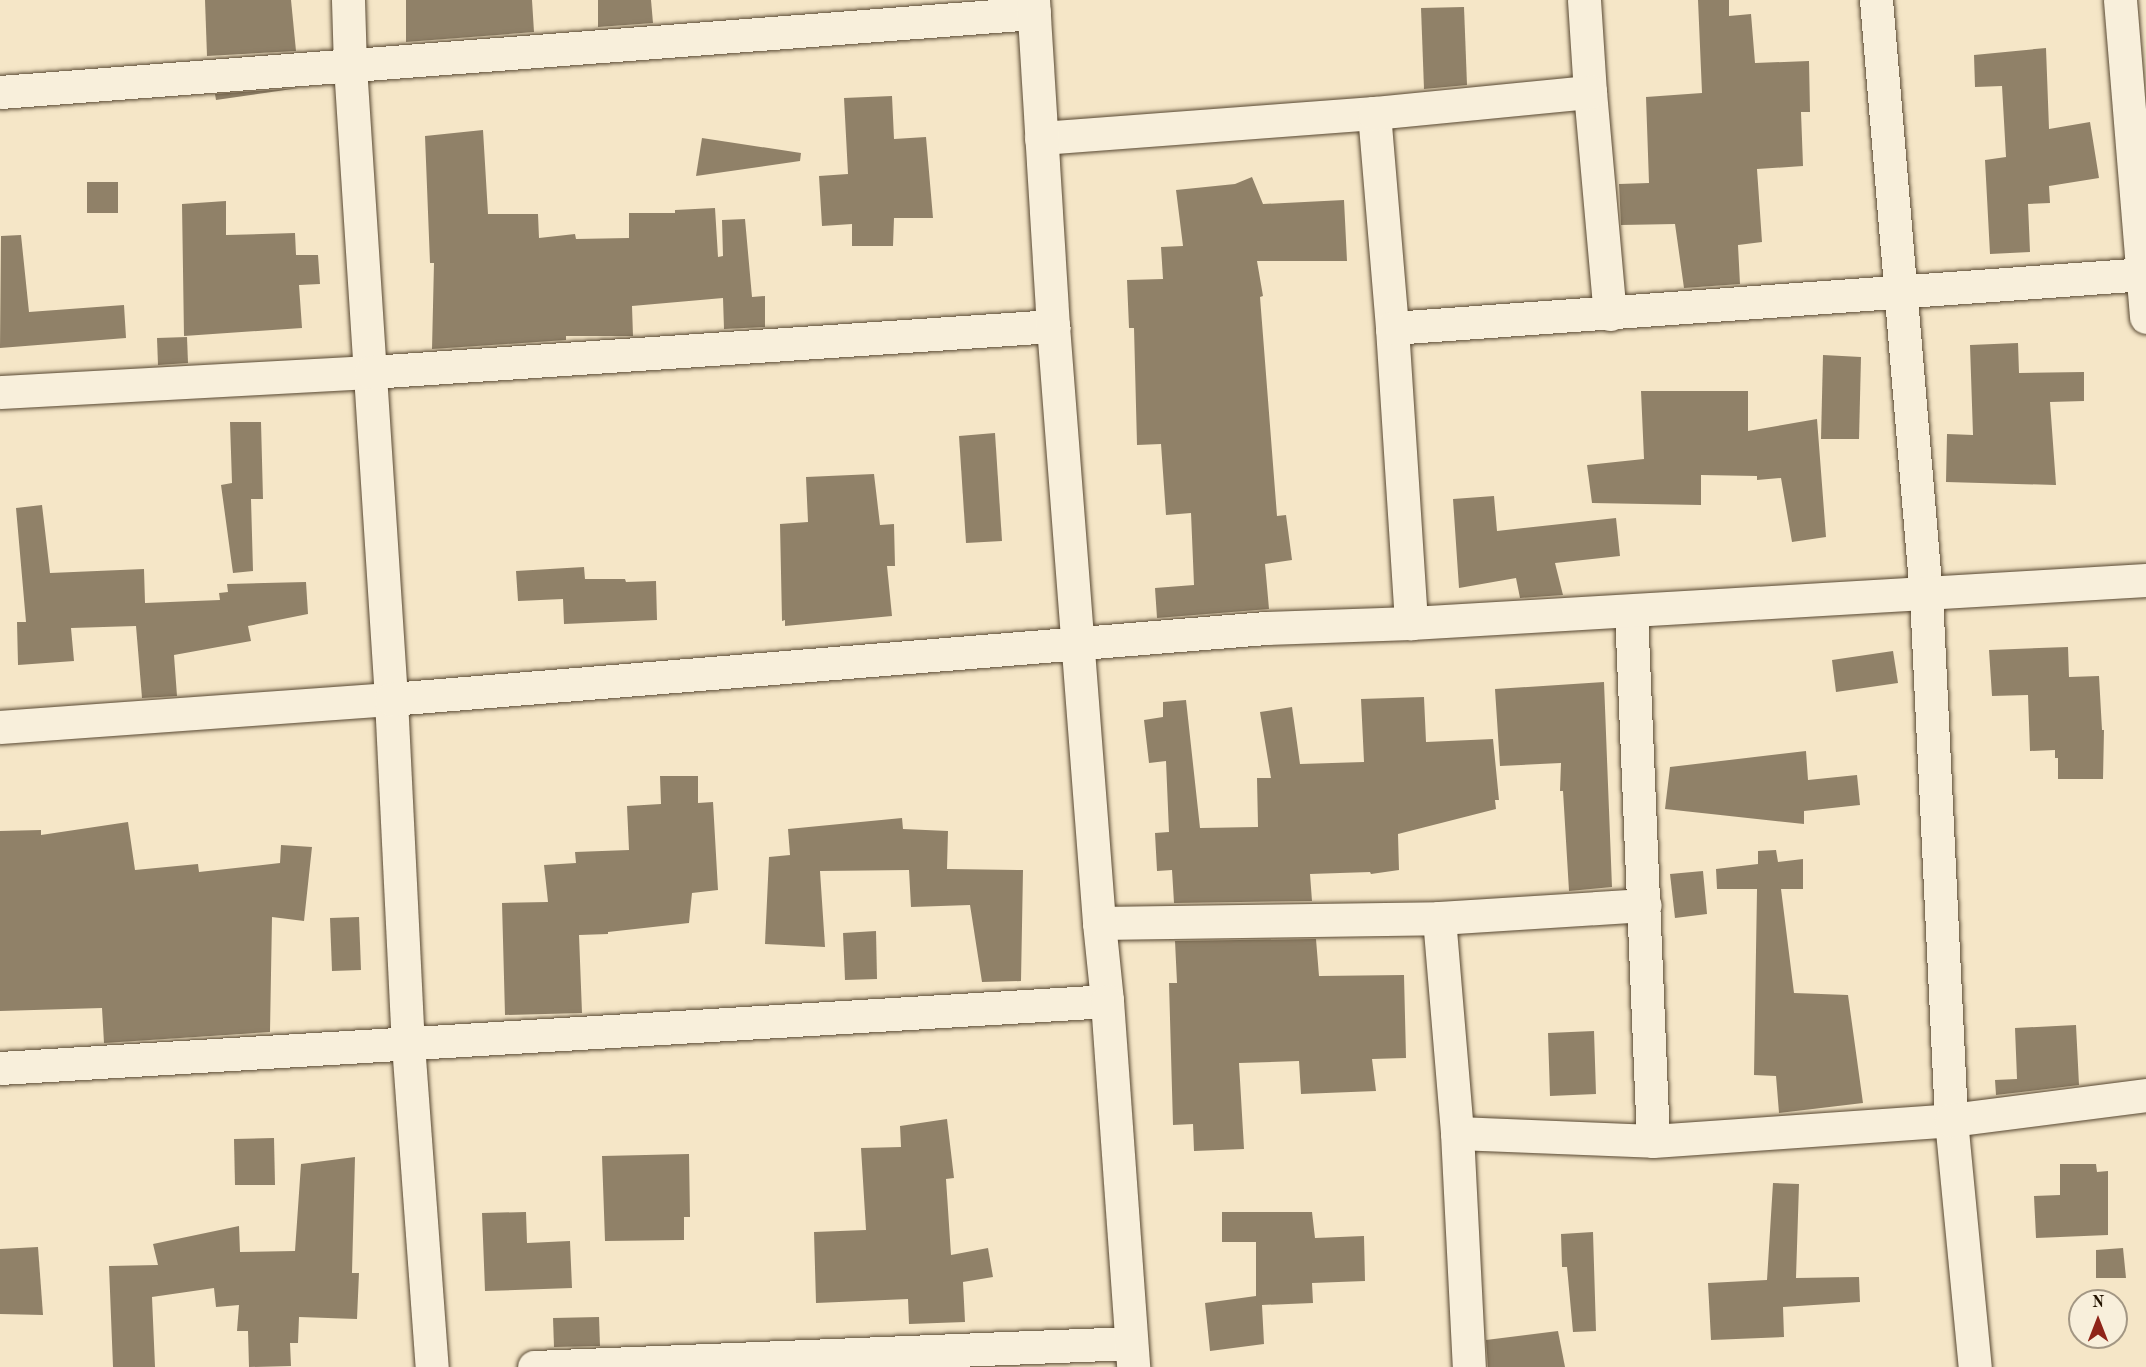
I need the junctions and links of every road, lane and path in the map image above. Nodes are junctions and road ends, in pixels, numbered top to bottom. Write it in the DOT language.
graph roads {
  1 [pos="348,0"];
  2 [pos="1584,0"];
  3 [pos="1876,0"];
  4 [pos="2120,0"];
  5 [pos="1034,7"];
  6 [pos="350,66"];
  7 [pos="0,92"];
  8 [pos="1590,92"];
  9 [pos="1374,113"];
  10 [pos="1041,138"];
  11 [pos="2145,274"];
  12 [pos="1901,292"];
  13 [pos="1610,314"];
  14 [pos="2146,317"];
  15 [pos="1053,326"];
  16 [pos="1392,328"];
  17 [pos="371,372"];
  18 [pos="0,392"];
  19 [pos="2146,580"];
  20 [pos="1926,595"];
  21 [pos="1631,611"];
  22 [pos="1411,623"];
  23 [pos="1078,642"];
  24 [pos="391,699"];
  25 [pos="0,727"];
  26 [pos="1645,905"];
  27 [pos="1439,918"];
  28 [pos="1099,923"];
  29 [pos="1107,1001"];
  30 [pos="408,1044"];
  31 [pos="0,1068"];
  32 [pos="2146,1095"];
  33 [pos="1951,1120"];
  34 [pos="1457,1133"];
  35 [pos="1653,1141"];
  36 [pos="1132,1355"];
  37 [pos="432,1367"];
  38 [pos="534,1367"];
  39 [pos="1469,1367"];
  40 [pos="1975,1367"];
  1 -- 6 [label="street"];
  2 -- 8 [label="street"];
  3 -- 12 [label="street"];
  4 -- 11 [label="street"];
  5 -- 6 [label="street"];
  5 -- 10 [label="street"];
  6 -- 7 [label="street"];
  6 -- 17 [label="street"];
  8 -- 9 [label="street"];
  8 -- 13 [label="street"];
  9 -- 10 [label="street"];
  9 -- 16 [label="street"];
  10 -- 15 [label="street"];
  11 -- 12 [label="street"];
  11 -- 14 [label="street"];
  12 -- 13 [label="street"];
  12 -- 20 [label="street"];
  13 -- 16 [label="street"];
  15 -- 17 [label="street"];
  15 -- 23 [label="street"];
  16 -- 22 [label="street"];
  17 -- 18 [label="street"];
  17 -- 24 [label="street"];
  19 -- 20 [label="street"];
  20 -- 21 [label="street"];
  20 -- 33 [label="street"];
  21 -- 22 [label="street"];
  21 -- 26 [label="street"];
  22 -- 23 [label="street"];
  23 -- 24 [label="street"];
  23 -- 28 [label="street"];
  24 -- 25 [label="street"];
  24 -- 30 [label="street"];
  26 -- 27 [label="street"];
  26 -- 35 [label="street"];
  27 -- 28 [label="street"];
  27 -- 34 [label="street"];
  28 -- 29 [label="street"];
  29 -- 30 [label="street"];
  29 -- 36 [label="street"];
  30 -- 31 [label="street"];
  30 -- 37 [label="street"];
  32 -- 33 [label="street"];
  33 -- 35 [label="street"];
  33 -- 40 [label="street"];
  34 -- 35 [label="street"];
  34 -- 39 [label="street"];
  36 -- 38 [label="street"];
}
